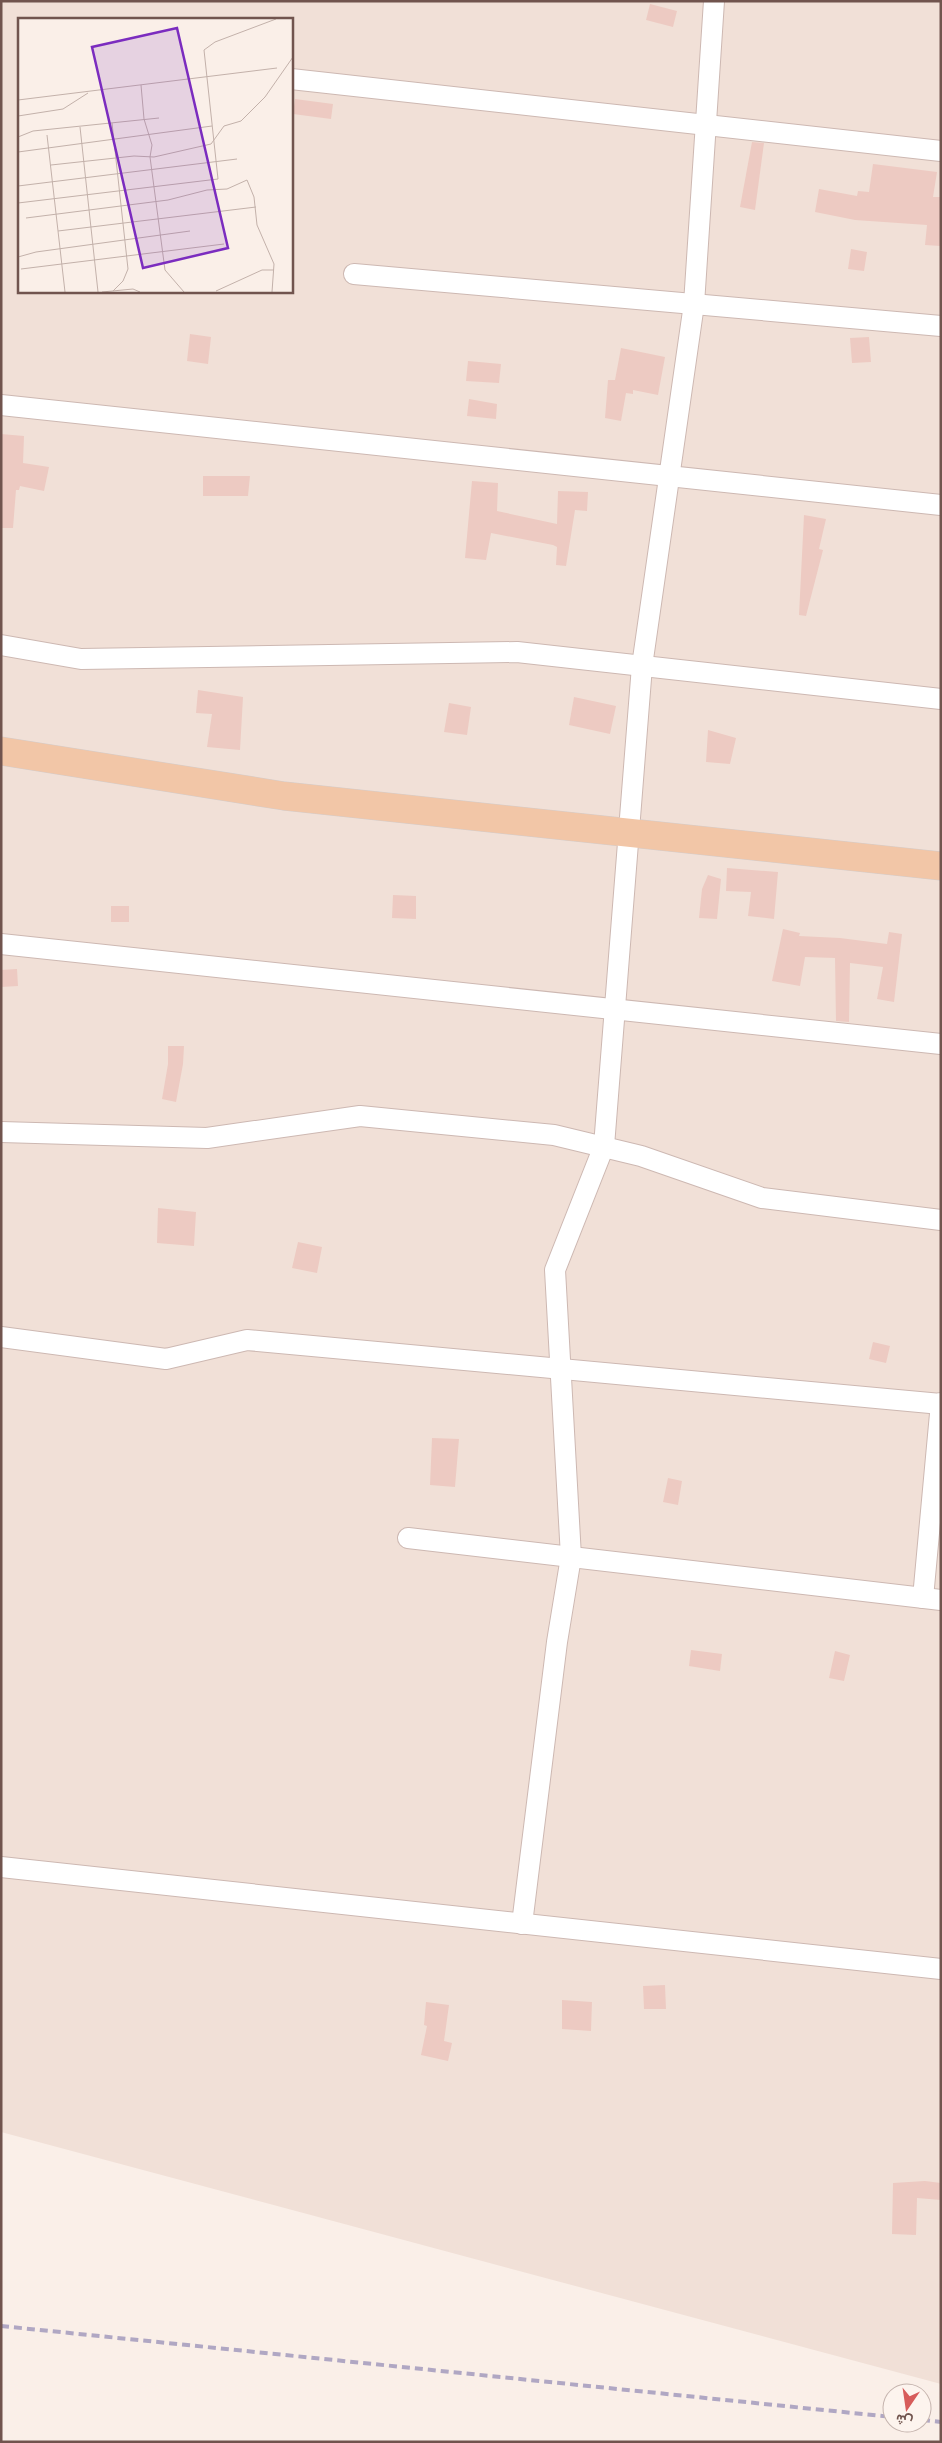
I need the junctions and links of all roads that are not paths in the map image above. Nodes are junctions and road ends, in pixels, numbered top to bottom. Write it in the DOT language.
graph roads {
  1 [pos="714,1"];
  2 [pos="292,80"];
  3 [pos="705,125"];
  4 [pos="941,151"];
  5 [pos="354,274"];
  6 [pos="694,304"];
  7 [pos="941,326"];
  8 [pos="1,405"];
  9 [pos="670,477"];
  10 [pos="941,505"];
  11 [pos="1,645"];
  12 [pos="642,666"];
  13 [pos="941,699"];
  14 [pos="1,752"];
  15 [pos="629,833"];
  16 [pos="941,866"];
  17 [pos="1,944"];
  18 [pos="614,1009"];
  19 [pos="941,1044"];
  20 [pos="1,1132"];
  21 [pos="604,1146"];
  22 [pos="941,1220"];
  23 [pos="1,1337"];
  24 [pos="560,1369"];
  25 [pos="941,1404"];
  26 [pos="408,1538"];
  27 [pos="571,1557"];
  28 [pos="932,1599"];
  29 [pos="1,1867"];
  30 [pos="522,1924"];
  31 [pos="941,1969"];
  1 -- 3 [label="street"];
  2 -- 3 [label="street"];
  3 -- 4 [label="street"];
  3 -- 6 [label="street"];
  5 -- 6 [label="street"];
  6 -- 7 [label="street"];
  6 -- 9 [label="street"];
  8 -- 9 [label="street"];
  9 -- 10 [label="street"];
  9 -- 12 [label="street"];
  11 -- 12 [label="street"];
  12 -- 13 [label="street"];
  12 -- 15 [label="street"];
  14 -- 15 [label="main road"];
  15 -- 16 [label="main road"];
  15 -- 18 [label="street"];
  17 -- 18 [label="street"];
  18 -- 19 [label="street"];
  18 -- 21 [label="street"];
  20 -- 21 [label="street"];
  21 -- 22 [label="street"];
  21 -- 24 [label="street"];
  23 -- 24 [label="street"];
  24 -- 25 [label="street"];
  24 -- 27 [label="street"];
  25 -- 28 [label="street"];
  26 -- 27 [label="street"];
  27 -- 28 [label="street"];
  27 -- 30 [label="street"];
  29 -- 30 [label="street"];
  30 -- 31 [label="street"];
}
